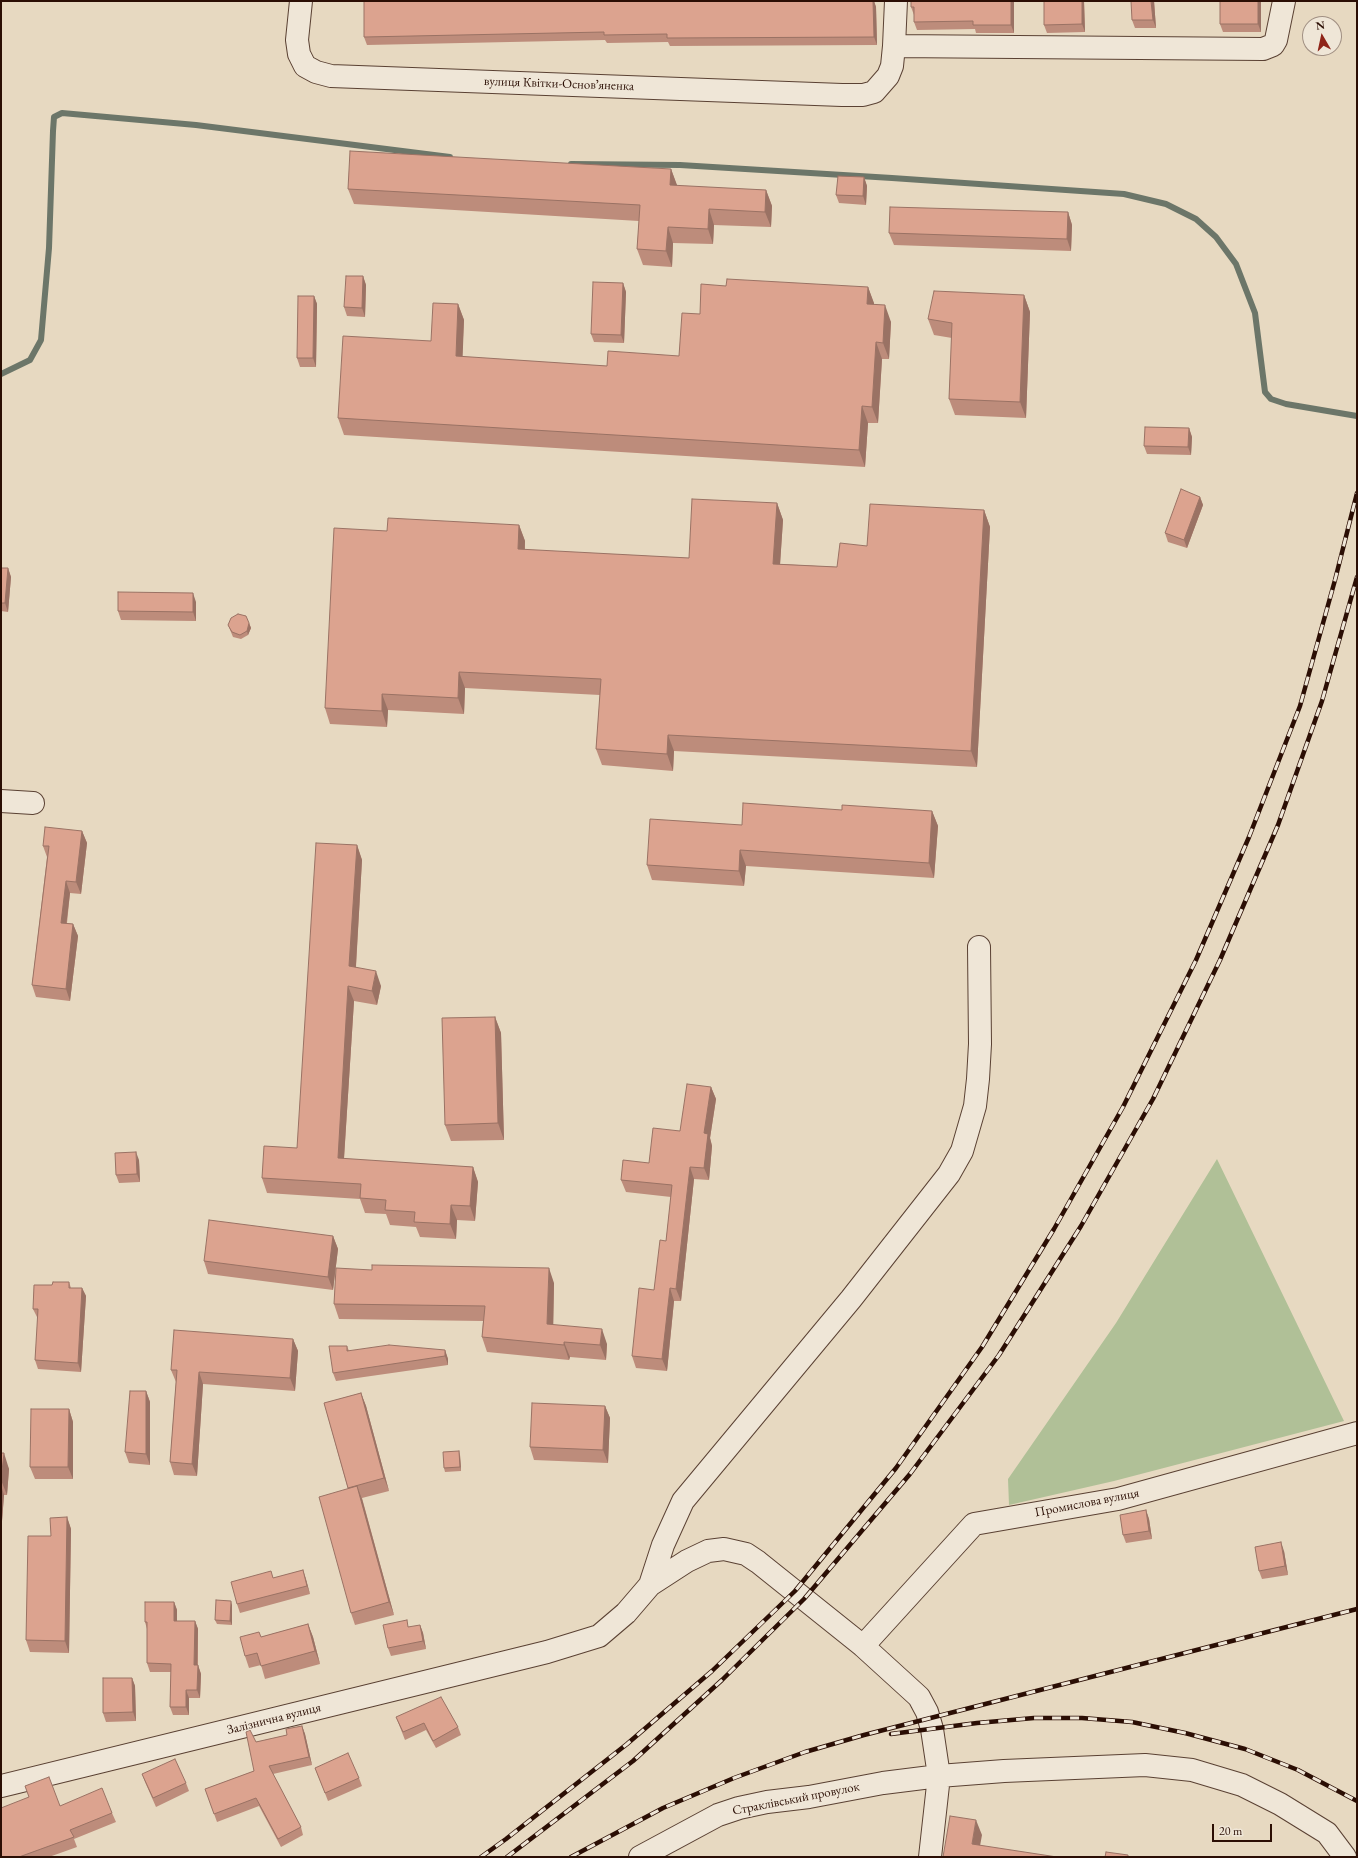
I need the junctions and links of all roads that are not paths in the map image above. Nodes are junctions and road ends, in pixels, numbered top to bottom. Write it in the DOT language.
graph roads {
  1 [pos="301,1"];
  2 [pos="896,1"];
  3 [pos="1284,1"];
  4 [pos="894,46"];
  5 [pos="1,801"];
  6 [pos="32,803"];
  7 [pos="979,947"];
  8 [pos="1357,1433"];
  9 [pos="650,1585"];
  10 [pos="863,1646"];
  11 [pos="938,1776"];
  12 [pos="1,1786"];
  13 [pos="640,1857"];
  14 [pos="930,1857"];
  15 [pos="1345,1857"];
  1 -- 4 [label="street, вулиця Квітки-Основʼяненка"];
  2 -- 4 [label="street, вулиця Квітки-Основʼяненка"];
  3 -- 4 [label="street"];
  5 -- 6 [label="street"];
  7 -- 9 [label="street"];
  8 -- 10 [label="street, Промислова вулиця"];
  9 -- 10 [label="street"];
  9 -- 12 [label="street, Залізнична вулиця"];
  10 -- 11 [label="street"];
  11 -- 13 [label="street, Страклівський провулок"];
  11 -- 14 [label="street"];
  11 -- 15 [label="street"];
}
